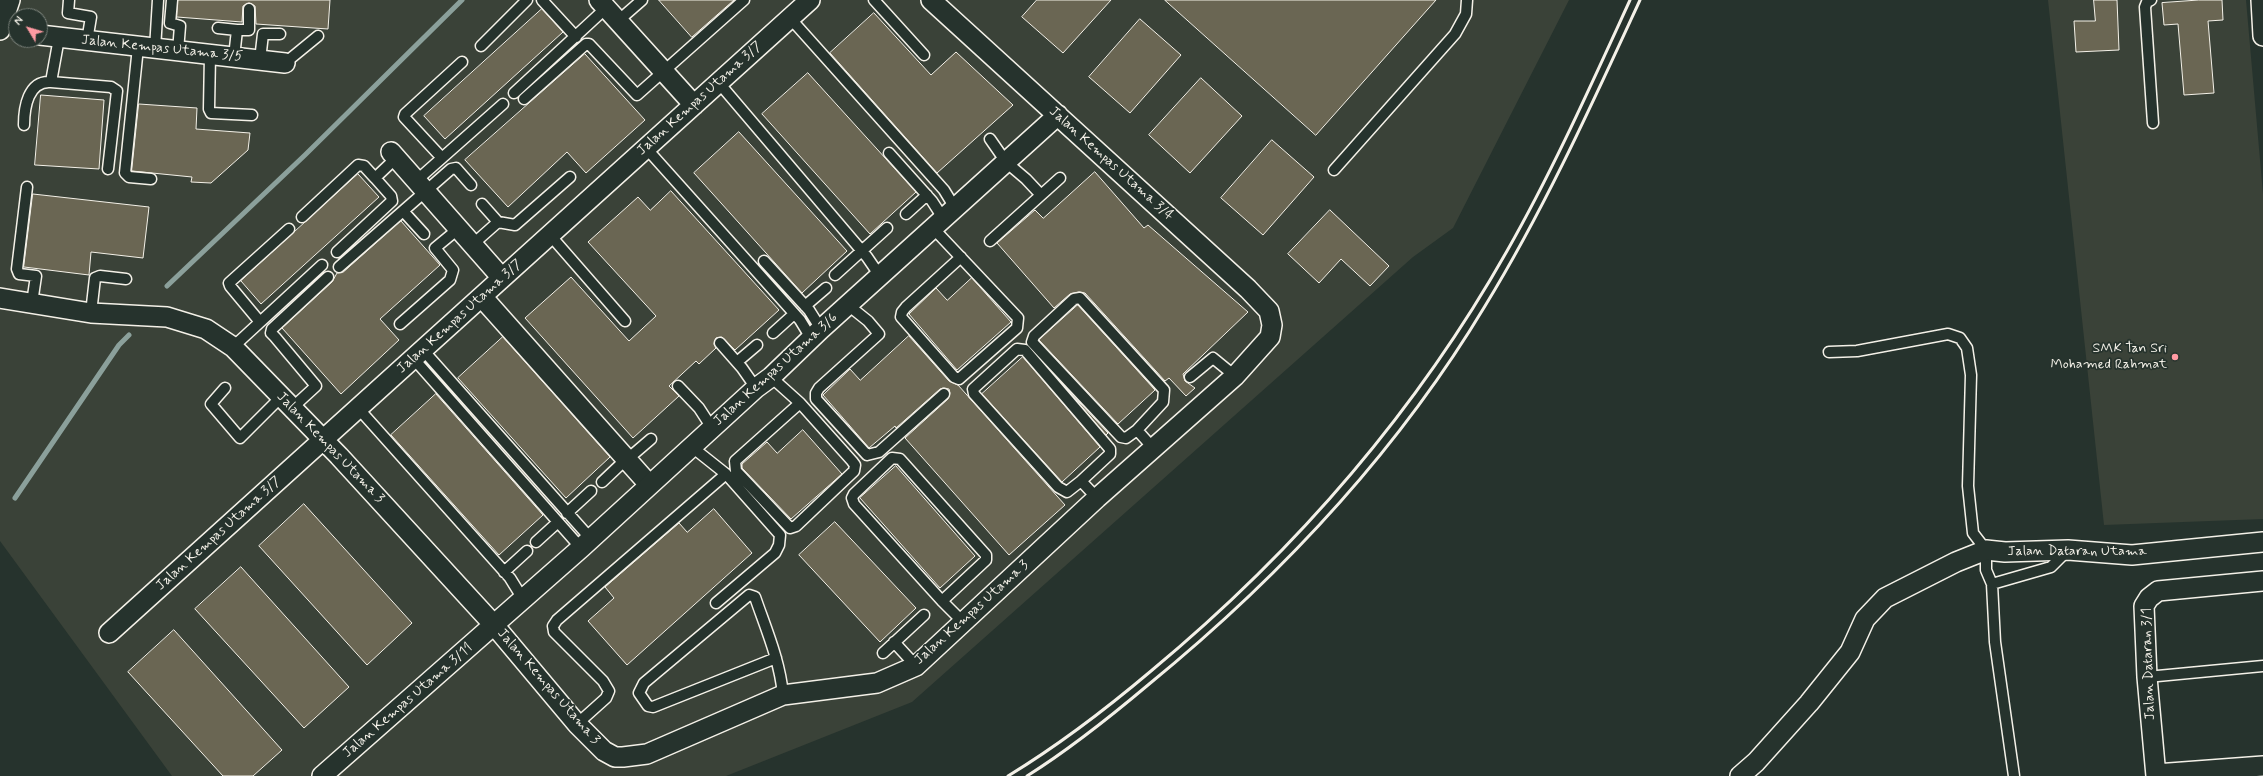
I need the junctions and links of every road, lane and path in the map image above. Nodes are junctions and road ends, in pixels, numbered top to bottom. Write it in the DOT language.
graph roads {
  1 [pos="69,0"];
  2 [pos="158,0"];
  3 [pos="172,0"];
  4 [pos="527,0"];
  5 [pos="542,0"];
  6 [pos="642,0"];
  7 [pos="744,0"];
  8 [pos="810,0"];
  9 [pos="874,0"];
  10 [pos="931,0"];
  11 [pos="1467,0"];
  12 [pos="2151,0"];
  13 [pos="2261,0"];
  14 [pos="6,4"];
  15 [pos="249,9"];
  16 [pos="608,10"];
  17 [pos="790,18"];
  18 [pos="218,28"];
  19 [pos="0,29"];
  20 [pos="237,30"];
  21 [pos="280,34"];
  22 [pos="48,36"];
  23 [pos="318,36"];
  24 [pos="2263,36"];
  25 [pos="576,37"];
  26 [pos="59,38"];
  27 [pos="88,41"];
  28 [pos="481,46"];
  29 [pos="146,48"];
  30 [pos="178,51"];
  31 [pos="210,54"];
  32 [pos="924,55"];
  33 [pos="234,57"];
  34 [pos="260,60"];
  35 [pos="462,62"];
  36 [pos="285,63"];
  37 [pos="663,72"];
  38 [pos="51,82"];
  39 [pos="718,82"];
  40 [pos="514,93"];
  41 [pos="524,99"];
  42 [pos="503,104"];
  43 [pos="694,105"];
  44 [pos="252,115"];
  45 [pos="1058,115"];
  46 [pos="2153,123"];
  47 [pos="24,125"];
  48 [pos="990,139"];
  49 [pos="646,148"];
  50 [pos="889,153"];
  51 [pos="394,155"];
  52 [pos="442,158"];
  53 [pos="1006,162"];
  54 [pos="108,169"];
  55 [pos="1334,170"];
  56 [pos="570,177"];
  57 [pos="375,178"];
  58 [pos="1060,178"];
  59 [pos="151,179"];
  60 [pos="471,185"];
  61 [pos="421,186"];
  62 [pos="27,187"];
  63 [pos="927,195"];
  64 [pos="1040,195"];
  65 [pos="482,204"];
  66 [pos="403,211"];
  67 [pos="906,214"];
  68 [pos="302,217"];
  69 [pos="944,218"];
  70 [pos="498,222"];
  71 [pos="887,228"];
  72 [pos="289,229"];
  73 [pos="458,229"];
  74 [pos="424,234"];
  75 [pos="550,235"];
  76 [pos="990,241"];
  77 [pos="472,245"];
  78 [pos="862,251"];
  79 [pos="337,252"];
  80 [pos="961,257"];
  81 [pos="764,260"];
  82 [pos="322,265"];
  83 [pos="340,267"];
  84 [pos="836,275"];
  85 [pos="880,276"];
  86 [pos="328,277"];
  87 [pos="502,278"];
  88 [pos="126,279"];
  89 [pos="826,288"];
  90 [pos="482,296"];
  91 [pos="0,298"];
  92 [pos="32,303"];
  93 [pos="848,305"];
  94 [pos="805,306"];
  95 [pos="91,313"];
  96 [pos="794,314"];
  97 [pos="625,321"];
  98 [pos="260,322"];
  99 [pos="400,324"];
  100 [pos="773,333"];
  101 [pos="816,334"];
  102 [pos="1270,337"];
  103 [pos="720,343"];
  104 [pos="757,345"];
  105 [pos="233,347"];
  106 [pos="1829,352"];
  107 [pos="418,354"];
  108 [pos="737,362"];
  109 [pos="1235,376"];
  110 [pos="771,377"];
  111 [pos="1190,377"];
  112 [pos="678,386"];
  113 [pos="225,388"];
  114 [pos="756,388"];
  115 [pos="944,394"];
  116 [pos="286,402"];
  117 [pos="800,403"];
  118 [pos="358,408"];
  119 [pos="712,428"];
  120 [pos="1137,430"];
  121 [pos="651,439"];
  122 [pos="323,440"];
  123 [pos="692,447"];
  124 [pos="1154,449"];
  125 [pos="626,460"];
  126 [pos="726,474"];
  127 [pos="1081,481"];
  128 [pos="602,482"];
  129 [pos="650,485"];
  130 [pos="591,491"];
  131 [pos="1097,498"];
  132 [pos="567,513"];
  133 [pos="558,522"];
  134 [pos="536,542"];
  135 [pos="2263,542"];
  136 [pos="586,543"];
  137 [pos="1986,550"];
  138 [pos="2068,550"];
  139 [pos="528,551"];
  140 [pos="504,572"];
  141 [pos="2263,581"];
  142 [pos="1992,584"];
  143 [pos="523,599"];
  144 [pos="942,601"];
  145 [pos="716,603"];
  146 [pos="924,615"];
  147 [pos="962,622"];
  148 [pos="494,625"];
  149 [pos="109,633"];
  150 [pos="894,642"];
  151 [pos="883,652"];
  152 [pos="776,658"];
  153 [pos="916,666"];
  154 [pos="2263,666"];
  155 [pos="2147,677"];
  156 [pos="783,695"];
  157 [pos="577,724"];
  158 [pos="2263,766"];
  159 [pos="2156,775"];
  160 [pos="322,776"];
  161 [pos="1740,776"];
  162 [pos="2014,776"];
  1 -- 27 [label="lane"];
  2 -- 29 [label="lane"];
  3 -- 30 [label="lane"];
  4 -- 28 [label="lane"];
  5 -- 25 [label="lane"];
  6 -- 16 [label="lane"];
  7 -- 37 [label="lane"];
  8 -- 17 [label="street, Jalan Kempas Utama 3/7"];
  9 -- 32 [label="lane"];
  10 -- 45 [label="street, Jalan Kempas Utama 3/4"];
  11 -- 55 [label="lane"];
  12 -- 46 [label="lane"];
  13 -- 24 [label="street"];
  14 -- 19 [label="street"];
  15 -- 20 [label="lane"];
  16 -- 25 [label="lane"];
  16 -- 37 [label="street"];
  17 -- 39 [label="street, Jalan Kempas Utama 3/7"];
  17 -- 69 [label="lane"];
  18 -- 20 [label="lane"];
  20 -- 33 [label="lane"];
  21 -- 34 [label="lane"];
  22 -- 26 [label="street, Jalan Kempas Utama 3/5"];
  23 -- 36 [label="lane"];
  25 -- 40 [label="lane"];
  26 -- 27 [label="street, Jalan Kempas Utama 3/5"];
  26 -- 38 [label="lane"];
  27 -- 29 [label="street, Jalan Kempas Utama 3/5"];
  29 -- 30 [label="street, Jalan Kempas Utama 3/5"];
  29 -- 59 [label="lane"];
  30 -- 31 [label="street, Jalan Kempas Utama 3/5"];
  31 -- 33 [label="street, Jalan Kempas Utama 3/5"];
  31 -- 44 [label="lane"];
  33 -- 34 [label="street, Jalan Kempas Utama 3/5"];
  34 -- 36 [label="street, Jalan Kempas Utama 3/5"];
  35 -- 52 [label="lane"];
  37 -- 41 [label="lane"];
  37 -- 43 [label="street"];
  38 -- 47 [label="lane"];
  38 -- 54 [label="lane"];
  39 -- 43 [label="street, Jalan Kempas Utama 3/7"];
  39 -- 78 [label="lane"];
  42 -- 52 [label="lane"];
  43 -- 49 [label="street, Jalan Kempas Utama 3/7"];
  45 -- 53 [label="street, Jalan Kempas Utama 3/6"];
  45 -- 102 [label="street, Jalan Kempas Utama 3/4"];
  48 -- 53 [label="lane"];
  49 -- 75 [label="street, Jalan Kempas Utama 3/7"];
  49 -- 96 [label="lane"];
  50 -- 63 [label="lane"];
  51 -- 57 [label="lane"];
  51 -- 61 [label="street"];
  52 -- 61 [label="lane"];
  53 -- 64 [label="lane"];
  53 -- 69 [label="street, Jalan Kempas Utama 3/6"];
  56 -- 70 [label="lane"];
  57 -- 68 [label="lane"];
  57 -- 79 [label="lane"];
  58 -- 64 [label="lane"];
  60 -- 61 [label="lane"];
  61 -- 66 [label="lane"];
  61 -- 73 [label="street"];
  62 -- 92 [label="lane"];
  63 -- 67 [label="lane"];
  63 -- 69 [label="lane"];
  64 -- 76 [label="lane"];
  65 -- 70 [label="lane"];
  66 -- 74 [label="lane"];
  66 -- 83 [label="lane"];
  69 -- 80 [label="lane"];
  69 -- 85 [label="street, Jalan Kempas Utama 3/6"];
  70 -- 77 [label="lane"];
  71 -- 78 [label="lane"];
  72 -- 98 [label="lane"];
  73 -- 77 [label="street"];
  73 -- 99 [label="lane"];
  75 -- 87 [label="street, Jalan Kempas Utama 3/7"];
  75 -- 97 [label="lane"];
  77 -- 87 [label="street"];
  78 -- 84 [label="lane"];
  78 -- 85 [label="lane"];
  80 -- 80 [label="lane"];
  81 -- 94 [label="lane"];
  82 -- 98 [label="lane"];
  85 -- 93 [label="street, Jalan Kempas Utama 3/6"];
  86 -- 116 [label="lane"];
  87 -- 90 [label="street, Jalan Kempas Utama 3/7"];
  88 -- 95 [label="lane"];
  89 -- 94 [label="lane"];
  90 -- 107 [label="street, Jalan Kempas Utama 3/7"];
  90 -- 125 [label="lane"];
  91 -- 92 [label="street, Jalan Kempas Utama 3"];
  92 -- 95 [label="street, Jalan Kempas Utama 3"];
  93 -- 101 [label="street, Jalan Kempas Utama 3/6"];
  93 -- 115 [label="lane"];
  94 -- 101 [label="lane"];
  95 -- 105 [label="street, Jalan Kempas Utama 3"];
  96 -- 100 [label="lane"];
  96 -- 101 [label="lane"];
  98 -- 105 [label="lane"];
  101 -- 110 [label="street, Jalan Kempas Utama 3/6"];
  102 -- 109 [label="street, Jalan Kempas Utama 3"];
  103 -- 108 [label="lane"];
  104 -- 108 [label="lane"];
  105 -- 116 [label="street, Jalan Kempas Utama 3"];
  106 -- 137 [label="lane"];
  107 -- 118 [label="street, Jalan Kempas Utama 3/7"];
  107 -- 132 [label="lane"];
  107 -- 133 [label="lane"];
  108 -- 114 [label="lane"];
  109 -- 111 [label="lane"];
  109 -- 124 [label="street, Jalan Kempas Utama 3"];
  110 -- 114 [label="street, Jalan Kempas Utama 3/6"];
  110 -- 117 [label="lane"];
  112 -- 119 [label="lane"];
  113 -- 116 [label="lane"];
  114 -- 119 [label="street, Jalan Kempas Utama 3/6"];
  116 -- 122 [label="street, Jalan Kempas Utama 3"];
  117 -- 117 [label="lane"];
  118 -- 122 [label="street, Jalan Kempas Utama 3/7"];
  118 -- 140 [label="lane"];
  119 -- 123 [label="street, Jalan Kempas Utama 3/6"];
  120 -- 120 [label="lane"];
  120 -- 124 [label="lane"];
  121 -- 125 [label="lane"];
  122 -- 148 [label="street, Jalan Kempas Utama 3"];
  122 -- 149 [label="street, Jalan Kempas Utama 3/7"];
  123 -- 126 [label="lane"];
  123 -- 129 [label="street, Jalan Kempas Utama 3/6"];
  124 -- 131 [label="street, Jalan Kempas Utama 3"];
  125 -- 128 [label="lane"];
  125 -- 129 [label="lane"];
  126 -- 145 [label="lane"];
  126 -- 157 [label="lane"];
  127 -- 127 [label="lane"];
  127 -- 131 [label="lane"];
  129 -- 136 [label="street, Jalan Kempas Utama 3/6"];
  130 -- 132 [label="lane"];
  131 -- 147 [label="street, Jalan Kempas Utama 3"];
  132 -- 136 [label="lane"];
  133 -- 134 [label="lane"];
  133 -- 136 [label="lane"];
  135 -- 138 [label="street, Jalan Dataran Utama"];
  136 -- 143 [label="street, Jalan Kempas Utama 3/6"];
  137 -- 138 [label="street, Jalan Dataran Utama"];
  137 -- 142 [label="lane"];
  137 -- 161 [label="street"];
  138 -- 142 [label="lane"];
  139 -- 140 [label="lane"];
  140 -- 143 [label="lane"];
  141 -- 155 [label="street, Jalan Dataran 3/1"];
  142 -- 162 [label="lane"];
  143 -- 148 [label="street, Jalan Kempas Utama 3/6"];
  144 -- 144 [label="lane"];
  144 -- 147 [label="lane"];
  146 -- 150 [label="lane"];
  147 -- 153 [label="street, Jalan Kempas Utama 3"];
  148 -- 157 [label="street, Jalan Kempas Utama 3"];
  148 -- 160 [label="street, Jalan Kempas Utama 3/11"];
  150 -- 151 [label="lane"];
  150 -- 153 [label="lane"];
  152 -- 152 [label="lane"];
  152 -- 156 [label="lane"];
  153 -- 156 [label="street, Jalan Kempas Utama 3"];
  154 -- 155 [label="lane"];
  155 -- 159 [label="street, Jalan Dataran 3/1"];
  156 -- 157 [label="street, Jalan Kempas Utama 3"];
  158 -- 159 [label="street"];
}
